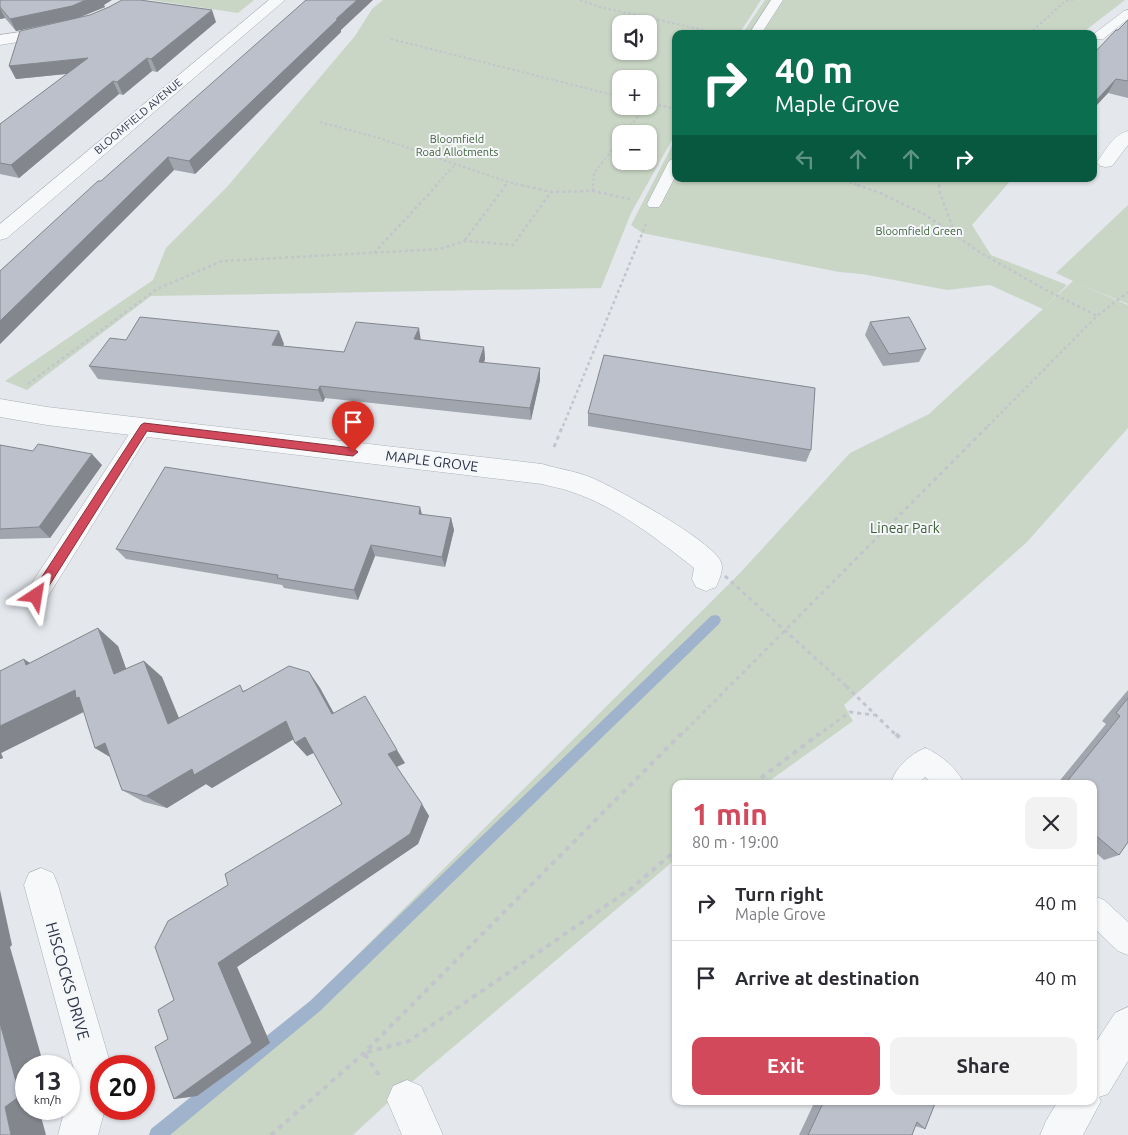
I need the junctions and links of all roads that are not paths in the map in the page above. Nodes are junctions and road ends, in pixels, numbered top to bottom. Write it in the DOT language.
graph roads {
  1 [pos="278,0"];
  2 [pos="777,0"];
  3 [pos="1128,14"];
  4 [pos="68,29"];
  5 [pos="758,30"];
  6 [pos="1099,36"];
  7 [pos="0,40"];
  8 [pos="1128,136"];
  9 [pos="1106,162"];
  10 [pos="672,169"];
  11 [pos="654,204"];
  12 [pos="0,234"];
  13 [pos="4,409"];
  14 [pos="144,427"];
  15 [pos="716,577"];
  16 [pos="36,596"];
  17 [pos="904,780"];
  18 [pos="948,780"];
  19 [pos="42,885"];
  20 [pos="1097,913"];
  21 [pos="1128,941"];
  22 [pos="1128,1026"];
  23 [pos="1097,1075"];
  24 [pos="407,1100"];
  25 [pos="1079,1105"];
  26 [pos="78,1135"];
  27 [pos="423,1135"];
  28 [pos="1060,1135"];
  1 -- 12 [label="street, BLOOMFIELD AVENUE"];
  2 -- 5 [label="lane"];
  3 -- 6 [label="lane"];
  4 -- 7 [label="street"];
  8 -- 9 [label="street"];
  10 -- 11 [label="lane"];
  13 -- 14 [label="street, MAPLE GROVE"];
  14 -- 15 [label="street, MAPLE GROVE"];
  14 -- 16 [label="lane"];
  17 -- 18 [label="lane"];
  19 -- 26 [label="street, HISCOCKS DRIVE"];
  20 -- 21 [label="lane"];
  22 -- 23 [label="street"];
  24 -- 27 [label="street"];
  25 -- 28 [label="street"];
}
